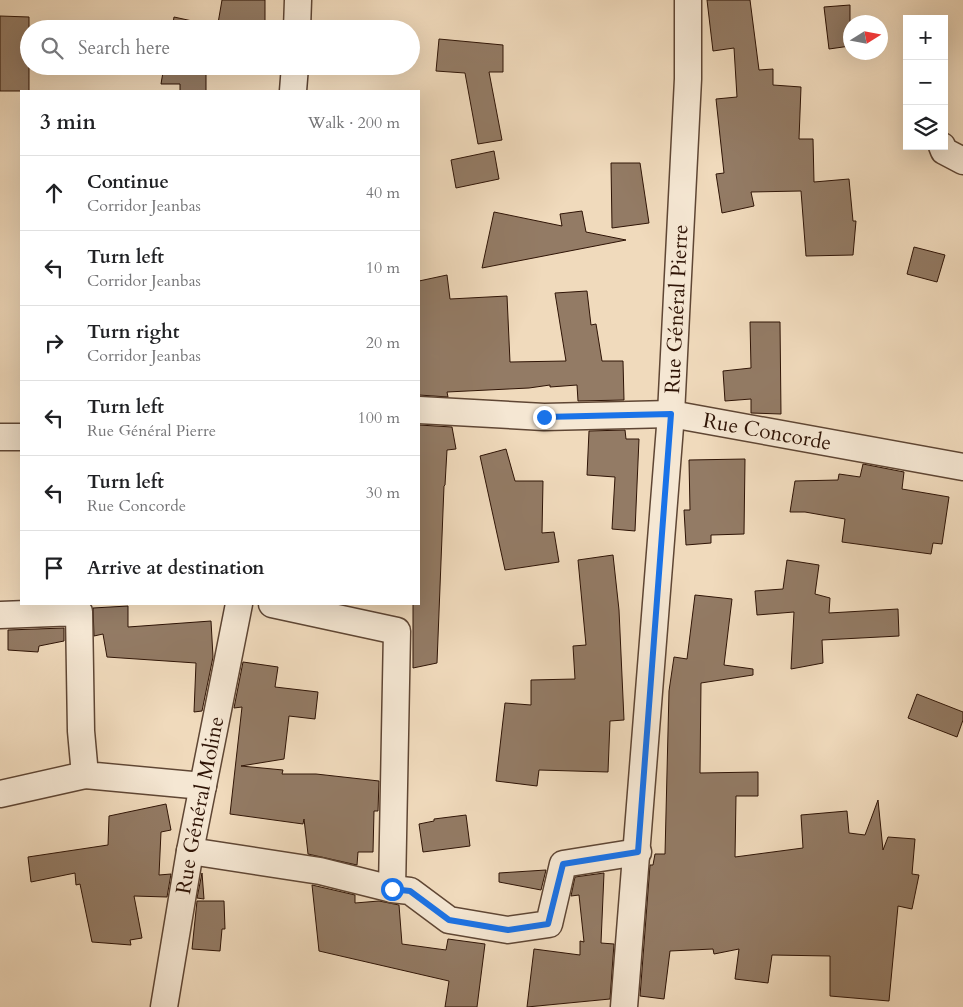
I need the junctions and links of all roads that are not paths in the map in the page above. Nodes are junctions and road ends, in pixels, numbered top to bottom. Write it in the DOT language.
graph roads {
  1 [pos="298,0"];
  2 [pos="688,0"];
  3 [pos="297,20"];
  4 [pos="294,75"];
  5 [pos="293,90"];
  6 [pos="944,150"];
  7 [pos="963,161"];
  8 [pos="420,410"];
  9 [pos="671,414"];
  10 [pos="0,437"];
  11 [pos="20,437"];
  12 [pos="963,467"];
  13 [pos="239,605"];
  14 [pos="277,605"];
  15 [pos="0,614"];
  16 [pos="85,775"];
  17 [pos="203,786"];
  18 [pos="0,794"];
  19 [pos="190,851"];
  20 [pos="638,852"];
  21 [pos="392,889"];
  22 [pos="164,1007"];
  23 [pos="624,1007"];
  1 -- 3 [label="street"];
  2 -- 9 [label="street, Rue Général Pierre"];
  4 -- 5 [label="street"];
  6 -- 7 [label="street"];
  8 -- 9 [label="street, Rue Concorde"];
  9 -- 12 [label="street, Rue Concorde"];
  9 -- 20 [label="street, Rue Général Pierre"];
  10 -- 11 [label="street"];
  13 -- 17 [label="street, Rue Général Moline"];
  14 -- 21 [label="street"];
  15 -- 16 [label="street"];
  16 -- 17 [label="street"];
  16 -- 18 [label="street"];
  17 -- 19 [label="street, Rue Général Moline"];
  19 -- 21 [label="street"];
  19 -- 22 [label="street, Rue Général Moline"];
  20 -- 21 [label="street"];
  20 -- 23 [label="street, Rue Général Pierre"];
}
